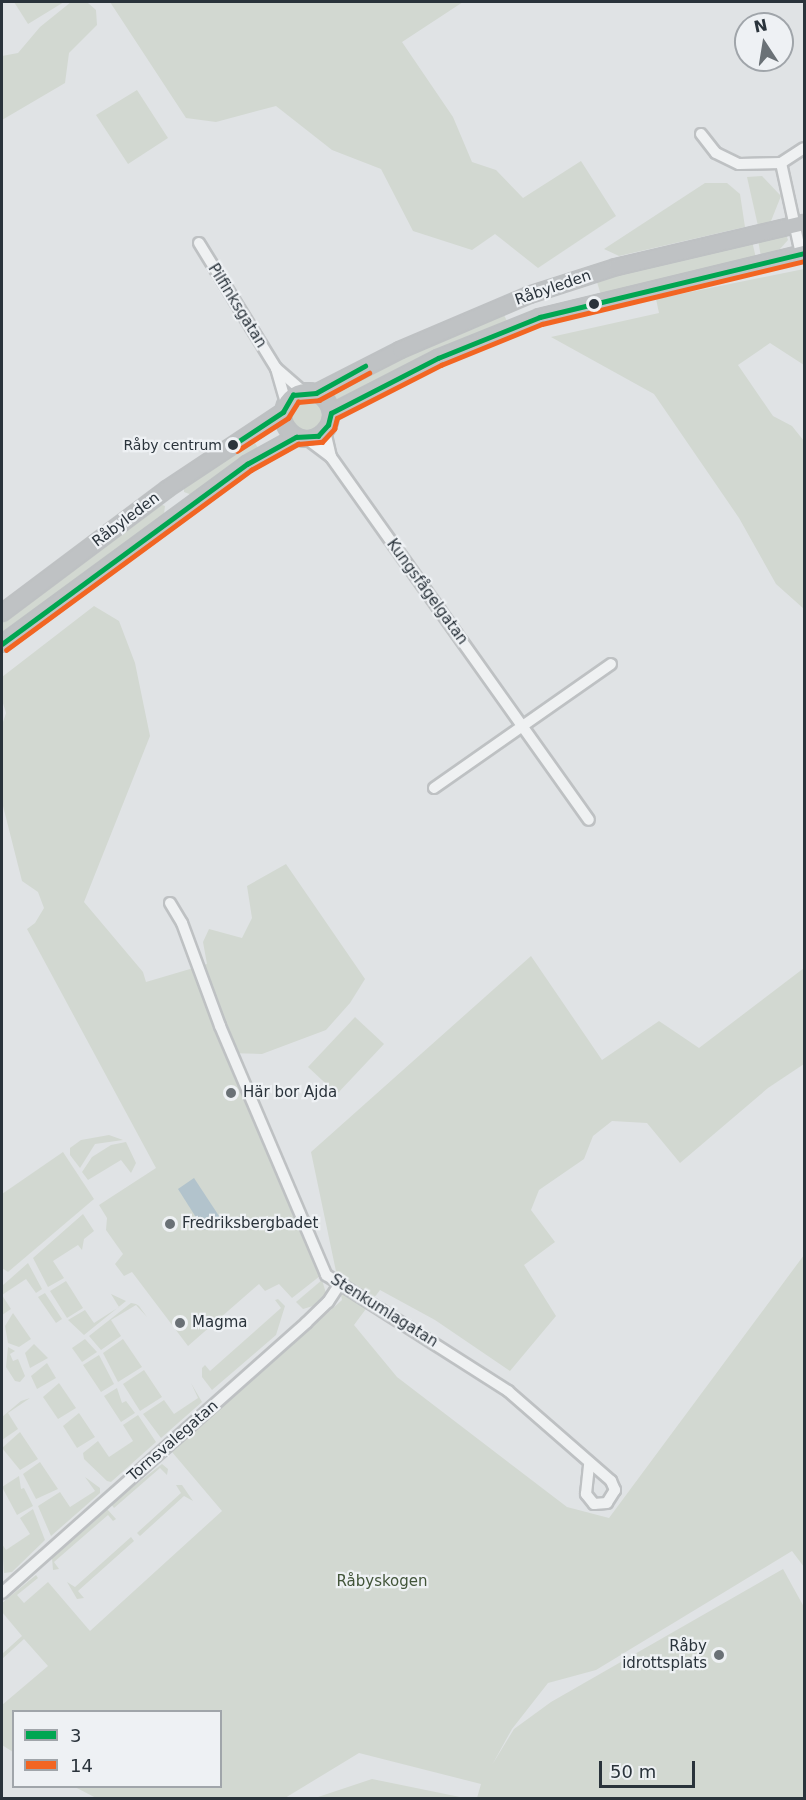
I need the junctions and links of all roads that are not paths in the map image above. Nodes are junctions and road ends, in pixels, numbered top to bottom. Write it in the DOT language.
graph roads {
  1 [pos="701,134"];
  2 [pos="804,148"];
  3 [pos="781,164"];
  4 [pos="800,224"];
  5 [pos="199,243"];
  6 [pos="803,254"];
  7 [pos="276,368"];
  8 [pos="310,392"];
  9 [pos="284,408"];
  10 [pos="331,413"];
  11 [pos="326,430"];
  12 [pos="301,438"];
  13 [pos="331,457"];
  14 [pos="2,613"];
  15 [pos="2,644"];
  16 [pos="611,664"];
  17 [pos="524,726"];
  18 [pos="434,788"];
  19 [pos="589,820"];
  20 [pos="171,903"];
  21 [pos="339,1285"];
  22 [pos="589,1463"];
  23 [pos="2,1593"];
  1 -- 3 [label="street"];
  2 -- 3 [label="street"];
  3 -- 4 [label="street"];
  4 -- 6 [label="street"];
  4 -- 8 [label="main road, Råbyleden"];
  5 -- 7 [label="street, Pilfinksgatan"];
  6 -- 10 [label="main road, Råbyleden"];
  7 -- 8 [label="street, Pilfinksgatan"];
  7 -- 9 [label="street, Pilfinksgatan"];
  8 -- 9 [label="main road, Råbyleden"];
  8 -- 10 [label="main road"];
  9 -- 12 [label="main road"];
  9 -- 14 [label="main road, Råbyleden"];
  10 -- 11 [label="main road"];
  11 -- 12 [label="main road, Råbyleden"];
  11 -- 13 [label="street, Kungsfågelgatan"];
  12 -- 13 [label="street, Kungsfågelgatan"];
  12 -- 15 [label="main road, Råbyleden"];
  13 -- 17 [label="street, Kungsfågelgatan"];
  16 -- 17 [label="street"];
  17 -- 18 [label="street"];
  17 -- 19 [label="street, Kungsfågelgatan"];
  20 -- 21 [label="street, Stenkumlagatan"];
  21 -- 22 [label="street, Stenkumlagatan"];
  21 -- 23 [label="street, Tornsvalegatan"];
}
